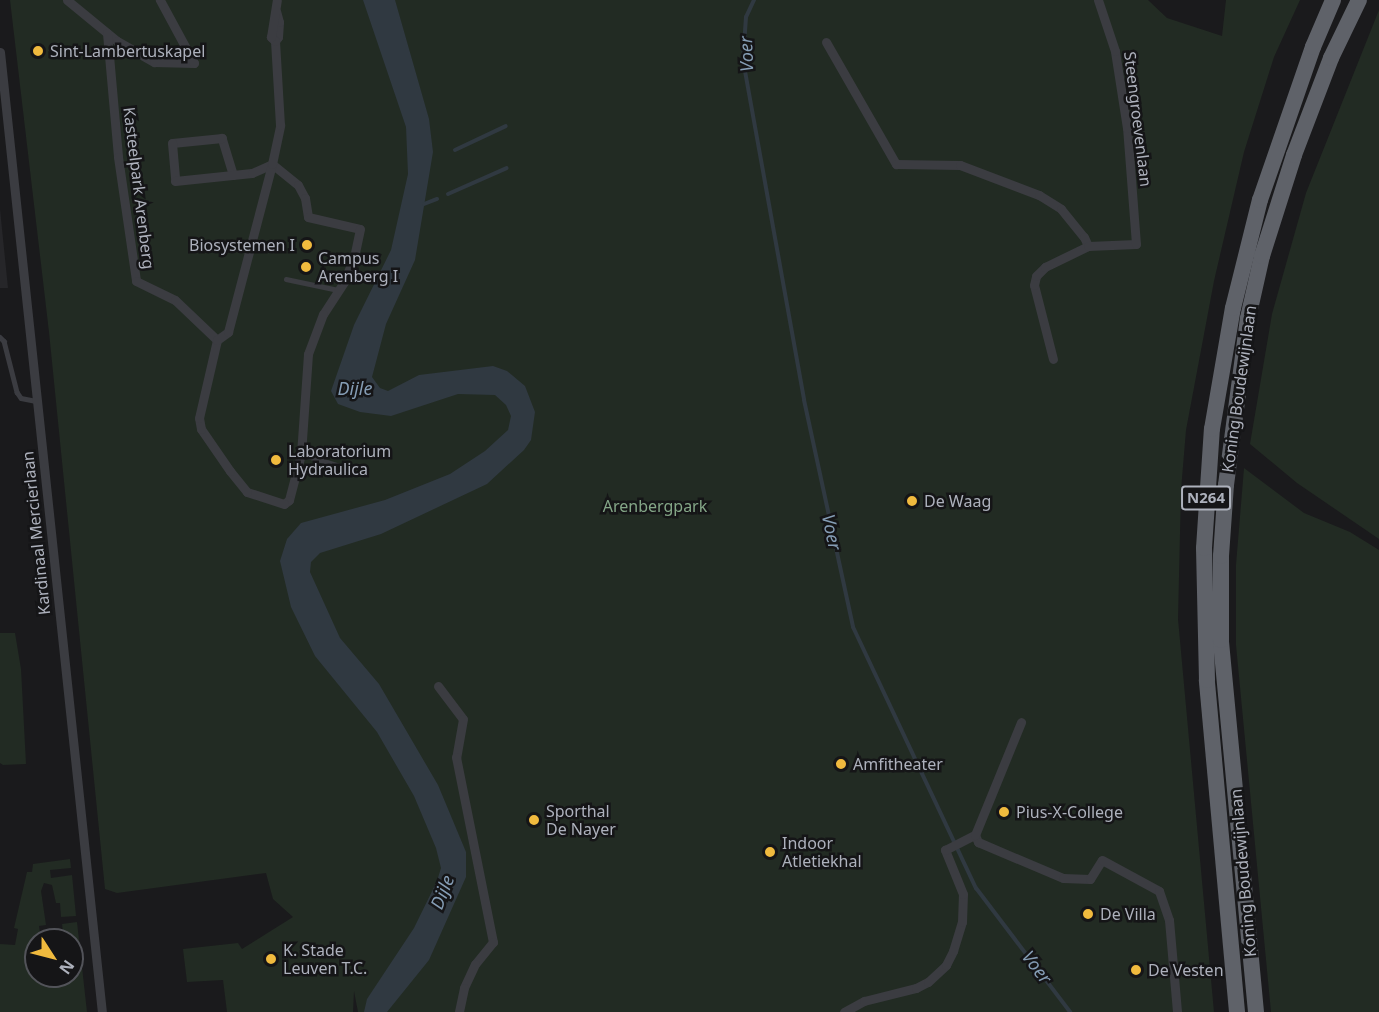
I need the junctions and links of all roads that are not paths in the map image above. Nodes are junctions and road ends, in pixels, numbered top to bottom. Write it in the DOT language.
graph roads {
  1 [pos="67,0"];
  2 [pos="159,0"];
  3 [pos="277,0"];
  4 [pos="1098,0"];
  5 [pos="1333,0"];
  6 [pos="1359,0"];
  7 [pos="107,33"];
  8 [pos="825,42"];
  9 [pos="0,52"];
  10 [pos="272,164"];
  11 [pos="232,175"];
  12 [pos="1088,246"];
  13 [pos="286,279"];
  14 [pos="338,290"];
  15 [pos="0,337"];
  16 [pos="217,340"];
  17 [pos="1053,359"];
  18 [pos="37,401"];
  19 [pos="301,454"];
  20 [pos="340,466"];
  21 [pos="438,686"];
  22 [pos="1021,722"];
  23 [pos="970,837"];
  24 [pos="102,1012"];
  25 [pos="459,1012"];
  26 [pos="844,1012"];
  27 [pos="1177,1012"];
  28 [pos="1236,1012"];
  29 [pos="1256,1012"];
  1 -- 7 [label="street"];
  2 -- 7 [label="street"];
  3 -- 10 [label="street"];
  4 -- 12 [label="street, Steengroevenlaan"];
  5 -- 28 [label="highway, Koning Boudewijnlaan / N264"];
  6 -- 29 [label="highway, Koning Boudewijnlaan / N264"];
  7 -- 16 [label="street, Kasteelpark Arenberg"];
  8 -- 12 [label="street"];
  9 -- 18 [label="street, Kardinaal Mercierlaan"];
  10 -- 11 [label="street"];
  10 -- 14 [label="street"];
  10 -- 16 [label="street"];
  11 -- 11 [label="street"];
  12 -- 17 [label="street"];
  13 -- 14 [label="lane"];
  14 -- 19 [label="street"];
  15 -- 18 [label="lane"];
  16 -- 19 [label="street"];
  18 -- 24 [label="street, Kardinaal Mercierlaan"];
  19 -- 20 [label="lane"];
  21 -- 25 [label="street"];
  22 -- 23 [label="street"];
  23 -- 26 [label="street"];
  23 -- 27 [label="street"];
}
